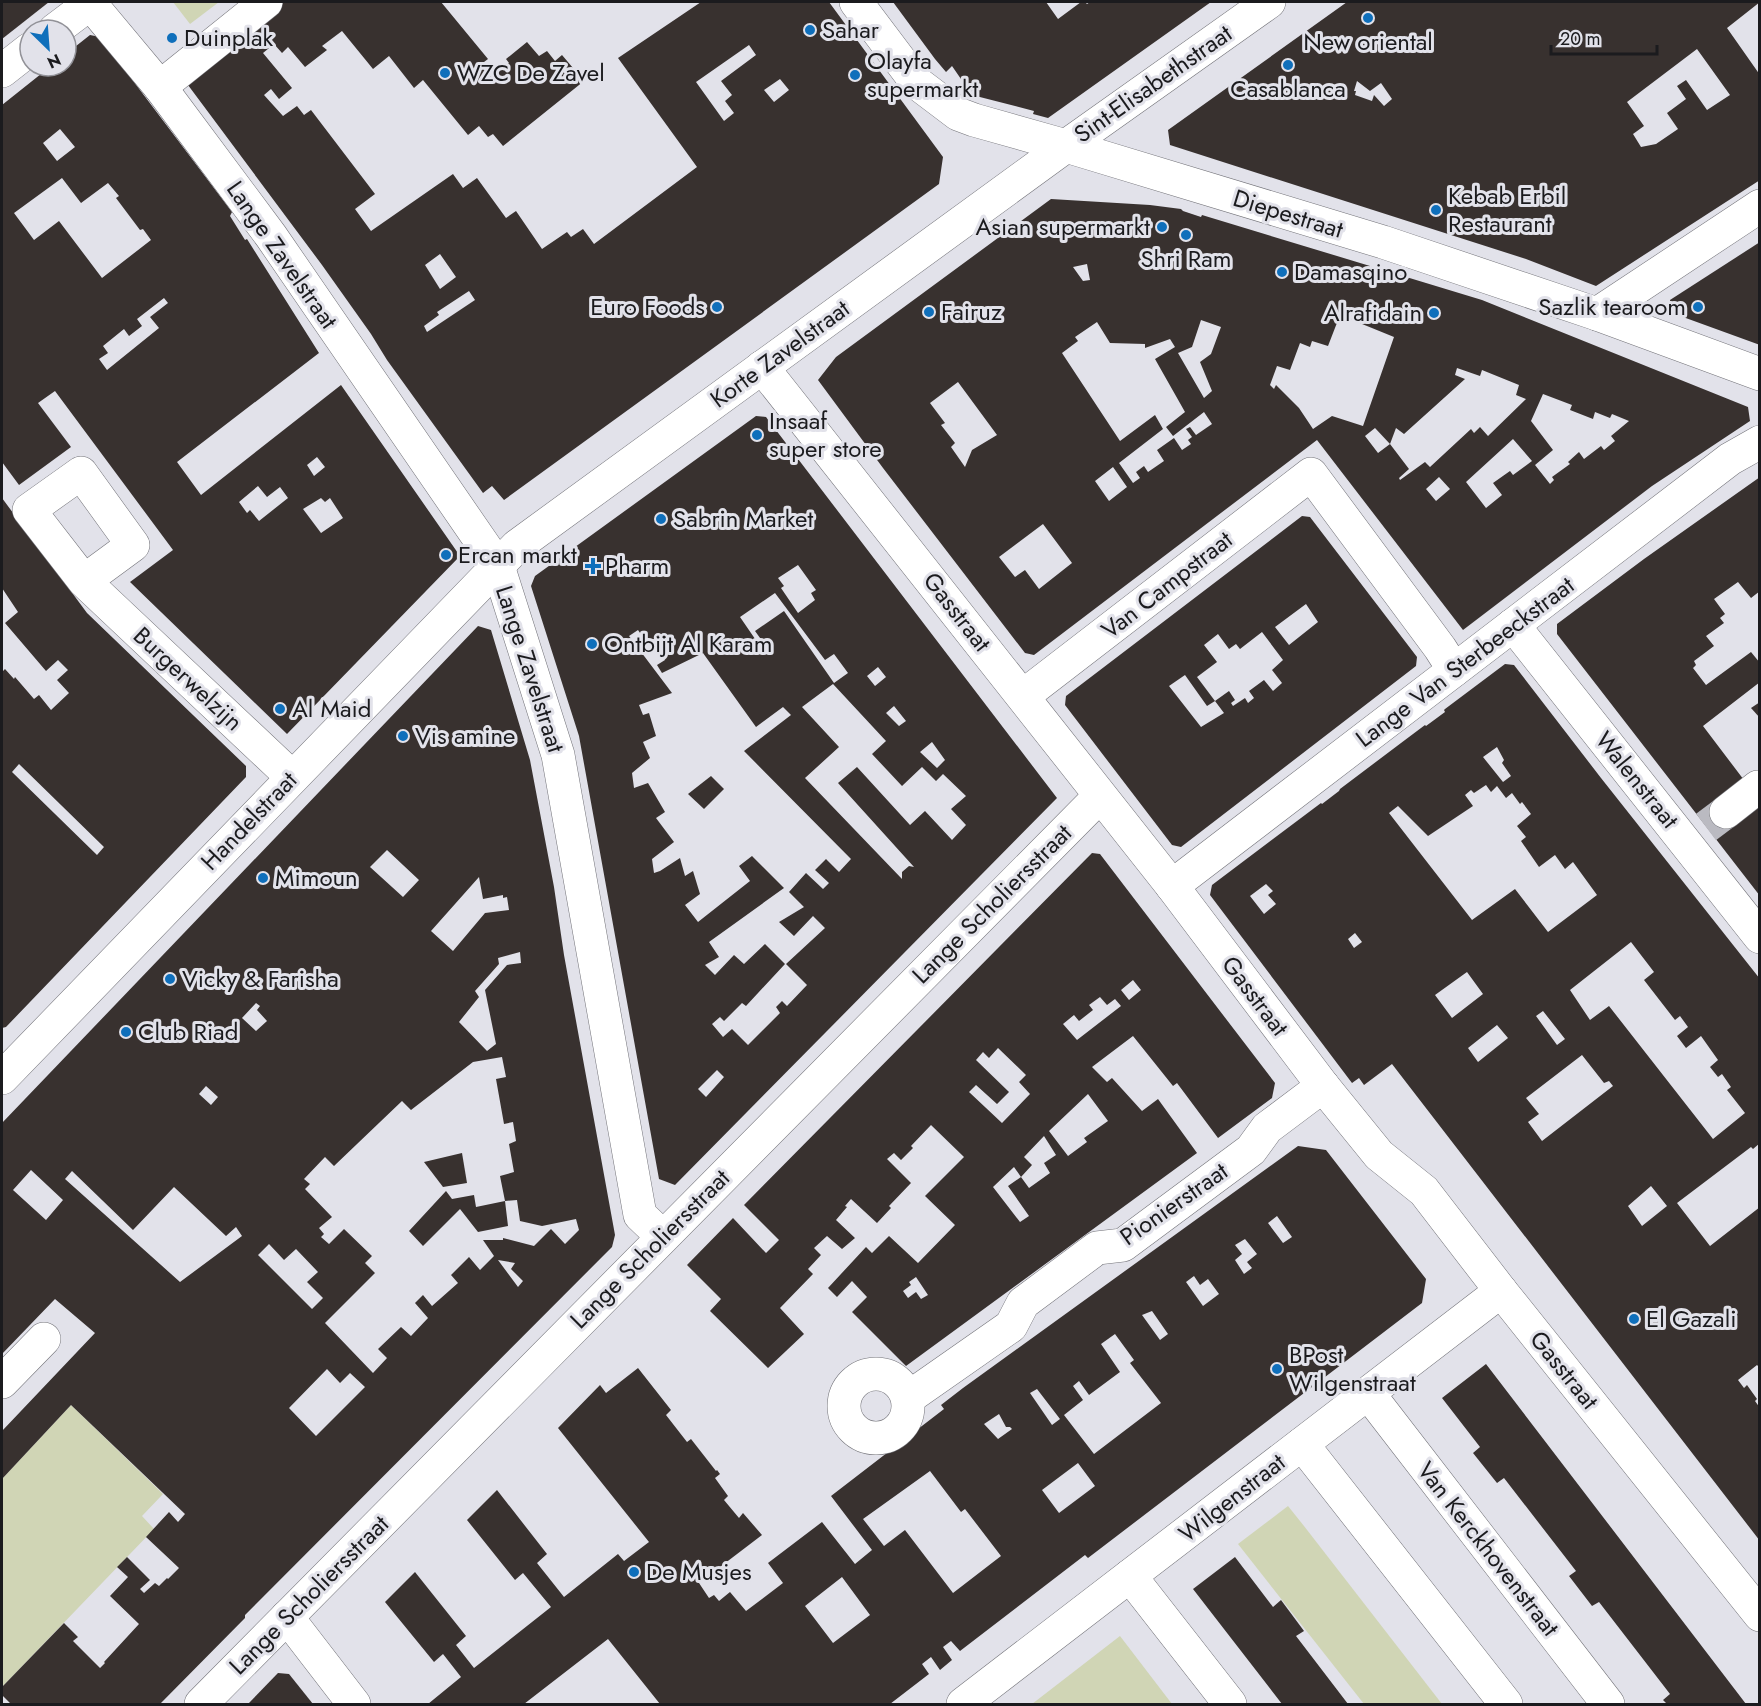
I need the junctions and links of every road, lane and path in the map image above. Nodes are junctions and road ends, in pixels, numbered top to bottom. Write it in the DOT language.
graph roads {
  1 [pos="90,2"];
  2 [pos="266,2"];
  3 [pos="856,2"];
  4 [pos="1269,2"];
  5 [pos="70,18"];
  6 [pos="18,58"];
  7 [pos="2,71"];
  8 [pos="160,87"];
  9 [pos="1066,146"];
  10 [pos="1760,206"];
  11 [pos="1597,314"];
  12 [pos="762,367"];
  13 [pos="1760,374"];
  14 [pos="1760,442"];
  15 [pos="498,566"];
  16 [pos="84,581"];
  17 [pos="1513,625"];
  18 [pos="1454,670"];
  19 [pos="1023,696"];
  20 [pos="292,777"];
  21 [pos="1758,787"];
  22 [pos="1100,796"];
  23 [pos="1706,827"];
  24 [pos="1173,886"];
  25 [pos="1760,937"];
  26 [pos="2,1078"];
  27 [pos="1323,1086"];
  28 [pos="662,1236"];
  29 [pos="1501,1292"];
  30 [pos="44,1339"];
  31 [pos="2,1382"];
  32 [pos="1368,1393"];
  33 [pos="908,1398"];
  34 [pos="1302,1444"];
  35 [pos="1130,1576"];
  36 [pos="1760,1615"];
  37 [pos="287,1617"];
  38 [pos="201,1704"];
  39 [pos="354,1704"];
  40 [pos="963,1704"];
  41 [pos="1230,1704"];
  42 [pos="1506,1704"];
  43 [pos="1608,1704"];
  1 -- 5 [label="street"];
  1 -- 8 [label="street, Lange Zavelstraat"];
  2 -- 8 [label="street"];
  3 -- 9 [label="street, Diepestraat"];
  4 -- 9 [label="street, Sint-Elisabethstraat"];
  6 -- 7 [label="street"];
  8 -- 15 [label="street, Lange Zavelstraat"];
  9 -- 11 [label="street, Diepestraat"];
  9 -- 12 [label="street, Korte Zavelstraat"];
  10 -- 11 [label="street"];
  11 -- 13 [label="street, Diepestraat"];
  12 -- 15 [label="street, Korte Zavelstraat"];
  12 -- 19 [label="street, Gasstraat"];
  14 -- 17 [label="street, Lange Van Sterbeeckstraat"];
  15 -- 20 [label="street, Handelstraat"];
  15 -- 28 [label="street, Lange Zavelstraat"];
  16 -- 20 [label="street, Burgerwelzijn"];
  17 -- 18 [label="street, Lange Van Sterbeeckstraat"];
  17 -- 23 [label="street, Walenstraat"];
  18 -- 19 [label="street, Van Campstraat"];
  18 -- 24 [label="street, Lange Van Sterbeeckstraat"];
  19 -- 22 [label="street, Gasstraat"];
  20 -- 26 [label="street, Handelstraat"];
  21 -- 23 [label="street"];
  22 -- 24 [label="street, Gasstraat"];
  22 -- 28 [label="street, Lange Scholiersstraat"];
  23 -- 25 [label="street, Walenstraat"];
  24 -- 27 [label="street, Gasstraat"];
  27 -- 29 [label="street, Gasstraat"];
  27 -- 33 [label="street, Pionierstraat"];
  28 -- 37 [label="street, Lange Scholiersstraat"];
  29 -- 32 [label="street, Wilgenstraat"];
  29 -- 36 [label="street, Gasstraat"];
  30 -- 31 [label="street"];
  32 -- 34 [label="street, Wilgenstraat"];
  32 -- 43 [label="street, Van Kerckhovenstraat"];
  34 -- 35 [label="street, Wilgenstraat"];
  34 -- 42 [label="street"];
  35 -- 40 [label="street, Wilgenstraat"];
  35 -- 41 [label="street"];
  37 -- 38 [label="street, Lange Scholiersstraat"];
  37 -- 39 [label="street"];
}
